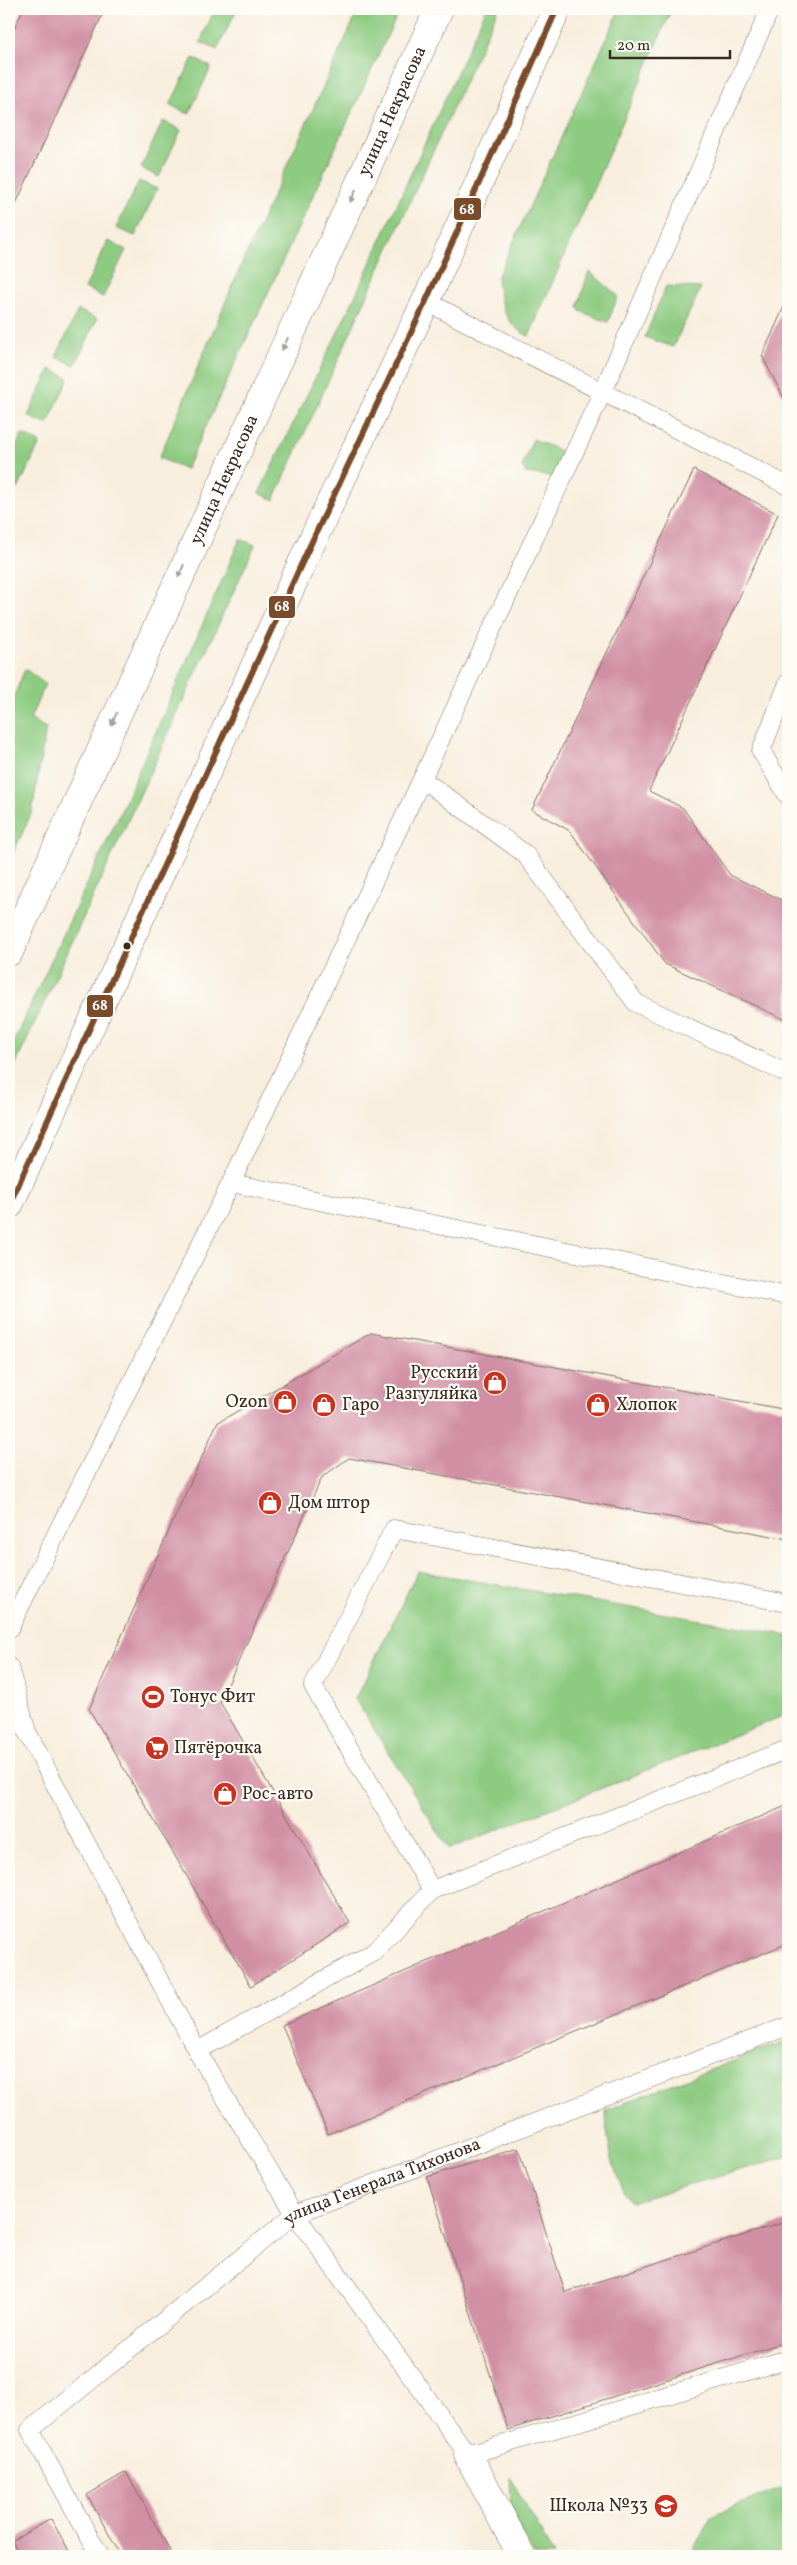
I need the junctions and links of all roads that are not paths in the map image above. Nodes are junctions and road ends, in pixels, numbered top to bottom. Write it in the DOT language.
graph roads {
  1 [pos="439,9"];
  2 [pos="557,9"];
  3 [pos="770,9"];
  4 [pos="426,301"];
  5 [pos="603,391"];
  6 [pos="788,486"];
  7 [pos="788,682"];
  8 [pos="422,779"];
  9 [pos="788,796"];
  10 [pos="9,952"];
  11 [pos="788,1074"];
  12 [pos="231,1183"];
  13 [pos="9,1205"];
  14 [pos="788,1296"];
  15 [pos="788,1603"];
  16 [pos="9,1629"];
  17 [pos="9,1666"];
  18 [pos="788,1749"];
  19 [pos="432,1890"];
  20 [pos="788,2026"];
  21 [pos="197,2051"];
  22 [pos="295,2214"];
  23 [pos="788,2359"];
  24 [pos="468,2455"];
  25 [pos="100,2556"];
  26 [pos="522,2556"];
  1 -- 10 [label="main road, улица Некрасова, one-way"];
  2 -- 4 [label="main road"];
  3 -- 5 [label="lane"];
  4 -- 5 [label="lane"];
  4 -- 13 [label="main road"];
  5 -- 6 [label="lane"];
  5 -- 8 [label="lane"];
  7 -- 9 [label="lane"];
  8 -- 11 [label="lane"];
  8 -- 12 [label="lane"];
  12 -- 14 [label="lane"];
  12 -- 16 [label="lane"];
  15 -- 19 [label="lane"];
  17 -- 21 [label="lane"];
  18 -- 19 [label="lane"];
  19 -- 21 [label="lane"];
  20 -- 22 [label="lane, улица Генерала Тихонова"];
  21 -- 22 [label="lane"];
  22 -- 24 [label="lane"];
  22 -- 25 [label="lane, улица Генерала Тихонова"];
  23 -- 24 [label="lane"];
  24 -- 26 [label="main road"];
}
